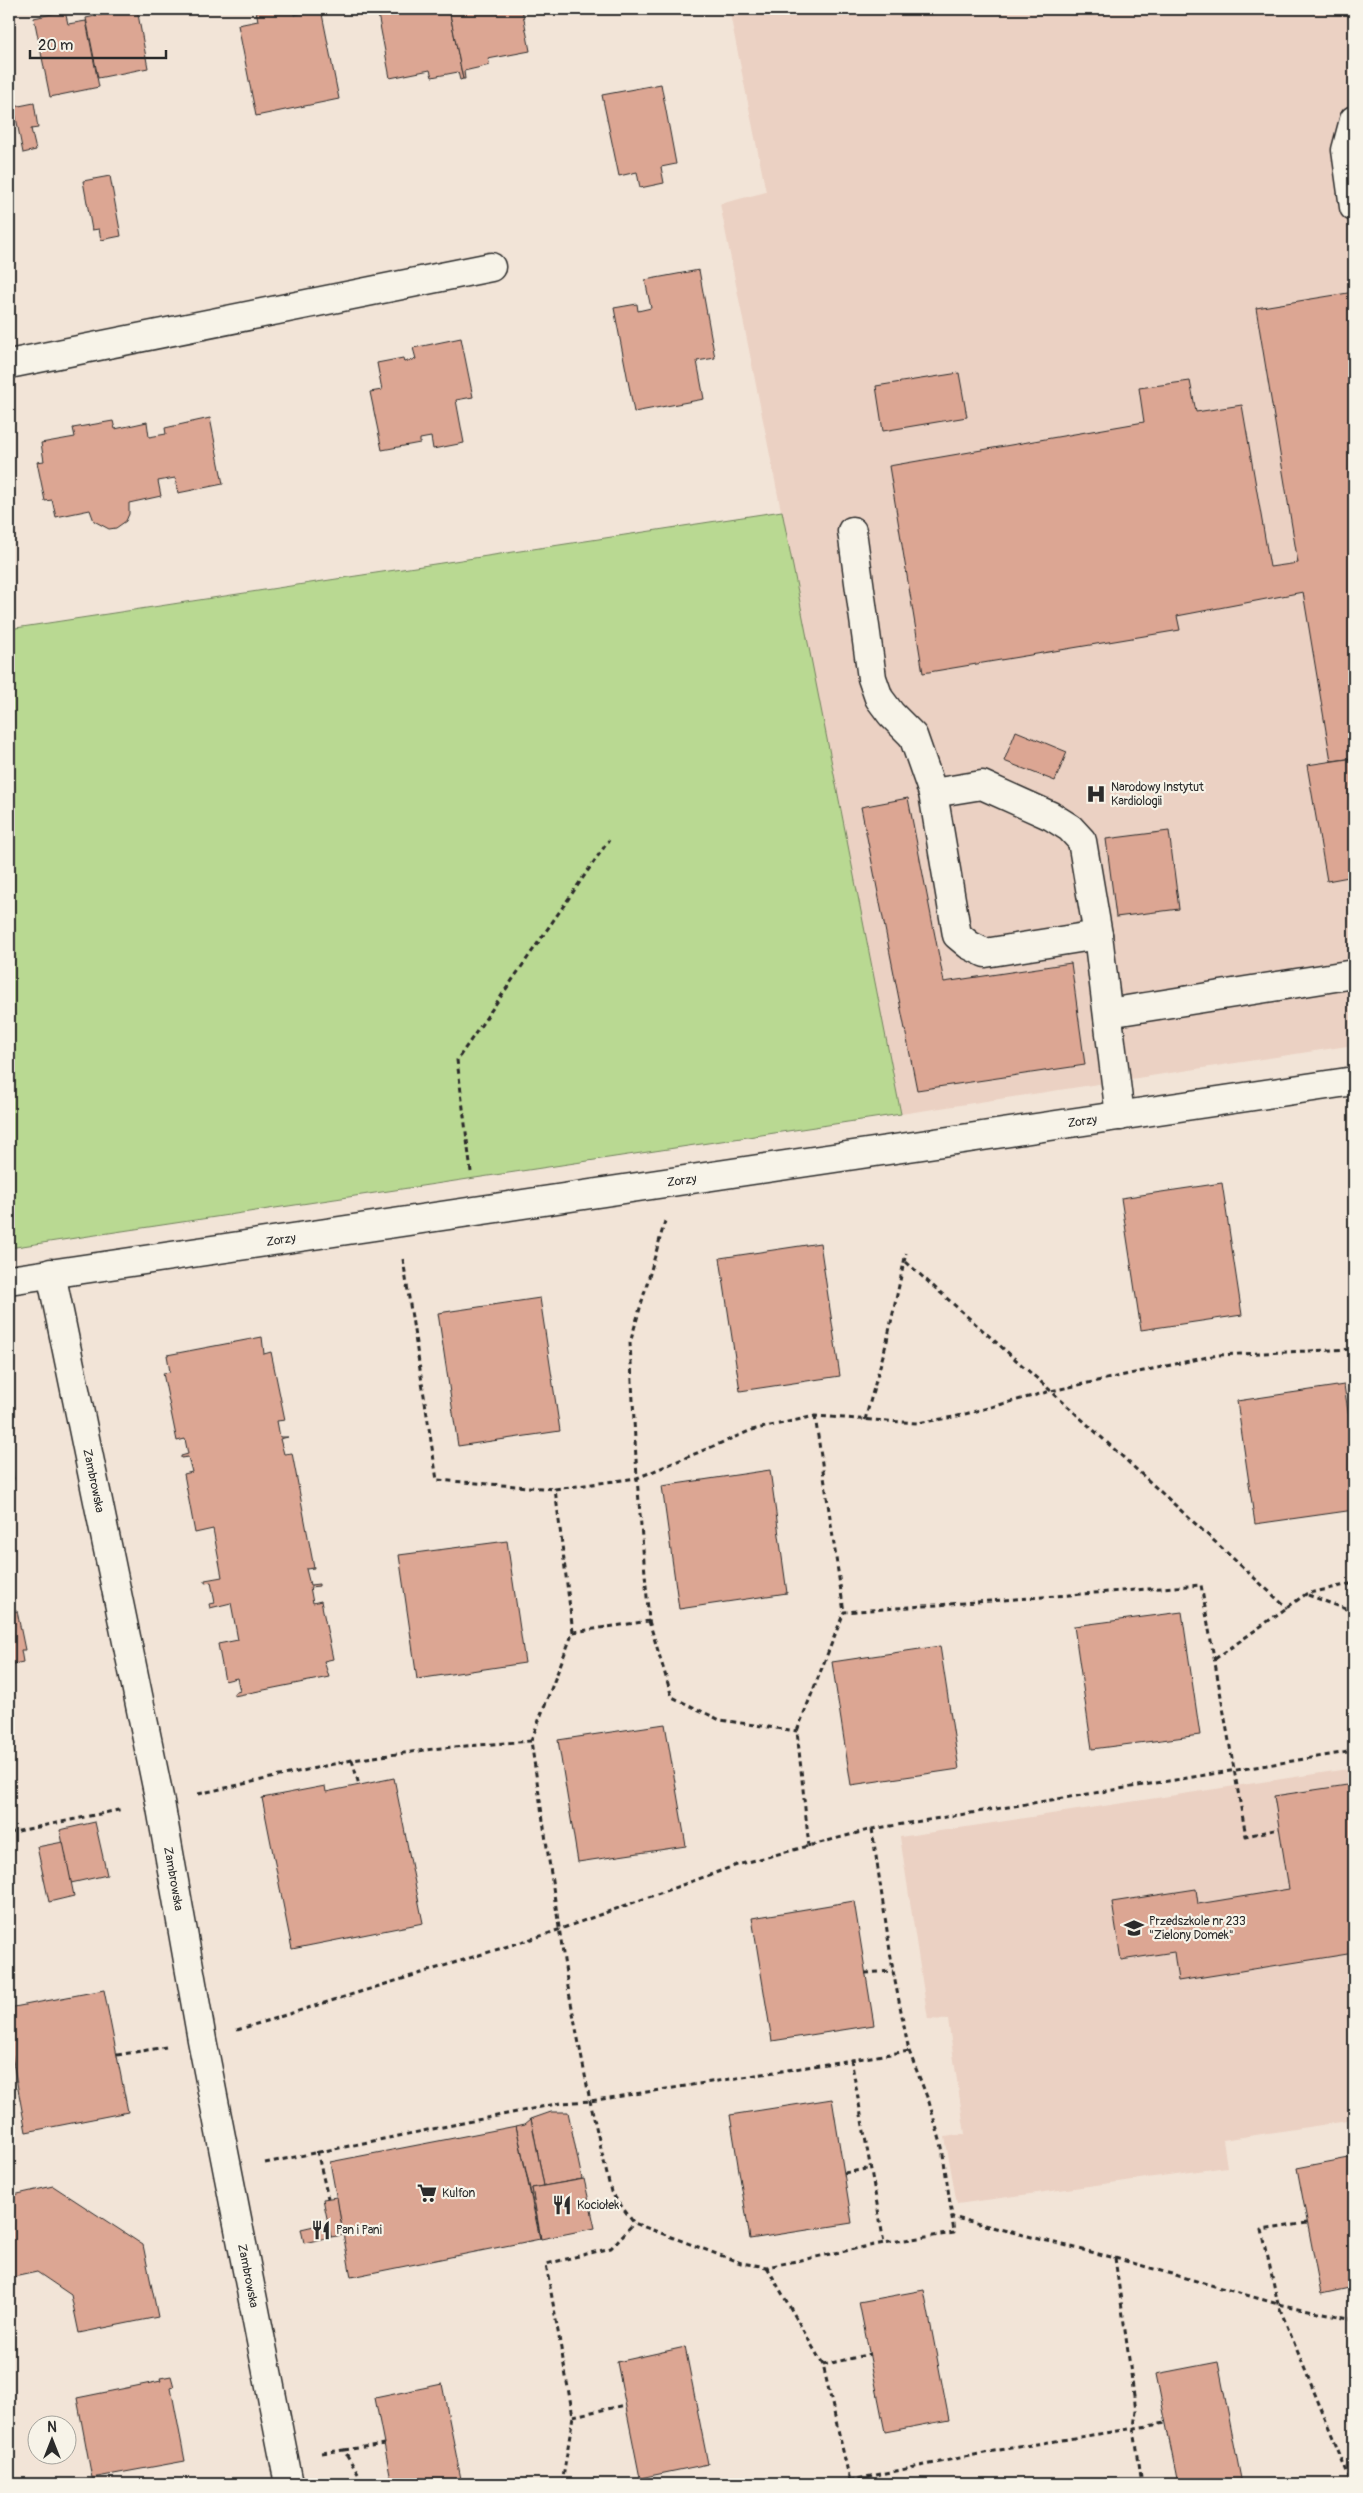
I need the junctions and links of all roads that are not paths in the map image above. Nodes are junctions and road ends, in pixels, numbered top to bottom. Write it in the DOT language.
graph roads {
  1 [pos="1354,120"];
  2 [pos="1354,207"];
  3 [pos="491,267"];
  4 [pos="9,364"];
  5 [pos="852,531"];
  6 [pos="933,793"];
  7 [pos="1098,934"];
  8 [pos="1354,974"];
  9 [pos="1108,1013"];
  10 [pos="1354,1081"];
  11 [pos="1120,1116"];
  12 [pos="51,1273"];
  13 [pos="9,1280"];
  14 [pos="287,2472"];
  1 -- 2 [label="street"];
  3 -- 4 [label="street"];
  5 -- 6 [label="street"];
  6 -- 7 [label="street"];
  6 -- 7 [label="street"];
  7 -- 9 [label="street"];
  8 -- 9 [label="street"];
  9 -- 11 [label="street"];
  10 -- 11 [label="street, Zorzy"];
  11 -- 12 [label="street, Zorzy"];
  12 -- 13 [label="street, Zorzy"];
  12 -- 14 [label="street, Zambrowska"];
}
